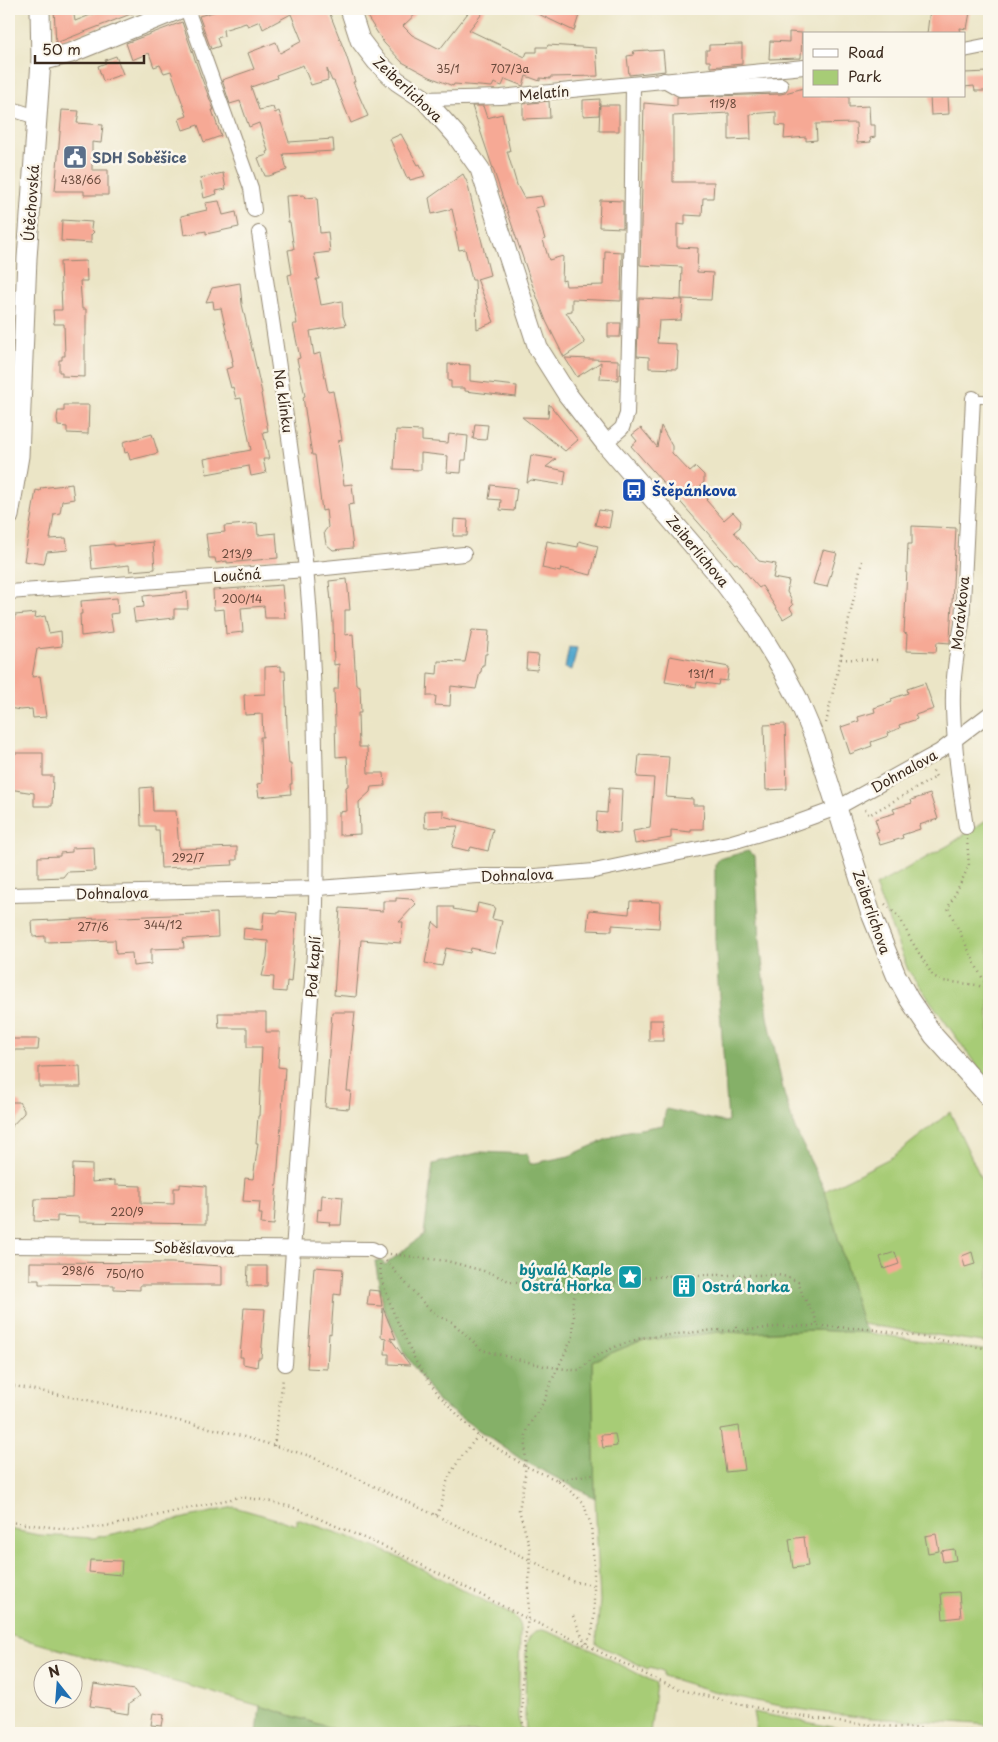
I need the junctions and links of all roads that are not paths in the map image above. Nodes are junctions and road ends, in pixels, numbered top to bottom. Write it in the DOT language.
graph roads {
  1 [pos="40,9"];
  2 [pos="180,9"];
  3 [pos="187,9"];
  4 [pos="350,9"];
  5 [pos="989,45"];
  6 [pos="966,50"];
  7 [pos="41,61"];
  8 [pos="803,67"];
  9 [pos="663,80"];
  10 [pos="633,84"];
  11 [pos="781,85"];
  12 [pos="424,99"];
  13 [pos="9,108"];
  14 [pos="36,117"];
  15 [pos="254,210"];
  16 [pos="259,233"];
  17 [pos="973,398"];
  18 [pos="989,399"];
  19 [pos="605,443"];
  20 [pos="9,516"];
  21 [pos="464,554"];
  22 [pos="306,570"];
  23 [pos="9,592"];
  24 [pos="989,714"];
  25 [pos="954,740"];
  26 [pos="837,808"];
  27 [pos="966,828"];
  28 [pos="318,888"];
  29 [pos="9,895"];
  30 [pos="989,1097"];
  31 [pos="9,1246"];
  32 [pos="292,1249"];
  33 [pos="378,1252"];
  34 [pos="285,1364"];
  1 -- 7 [label="street, Útěchovská"];
  2 -- 7 [label="street"];
  3 -- 15 [label="street"];
  4 -- 12 [label="street, Zeiberlichova"];
  5 -- 6 [label="street"];
  7 -- 14 [label="street, Útěchovská"];
  8 -- 9 [label="street, Melatín"];
  9 -- 10 [label="street, Melatín"];
  9 -- 11 [label="street, Melatín"];
  10 -- 12 [label="street, Melatín"];
  10 -- 19 [label="street"];
  12 -- 19 [label="street, Zeiberlichova"];
  13 -- 14 [label="street"];
  14 -- 20 [label="street, Útěchovská"];
  16 -- 22 [label="street, Na klínku"];
  17 -- 18 [label="lane"];
  17 -- 25 [label="street, Morávkova"];
  19 -- 26 [label="street, Zeiberlichova"];
  21 -- 22 [label="street, Loučná"];
  22 -- 23 [label="street, Loučná"];
  22 -- 28 [label="street, Pod kaplí"];
  24 -- 25 [label="street, Dohnalova"];
  25 -- 26 [label="street, Dohnalova"];
  25 -- 27 [label="street, Morávkova"];
  26 -- 28 [label="street, Dohnalova"];
  26 -- 30 [label="street, Zeiberlichova"];
  28 -- 29 [label="street, Dohnalova"];
  28 -- 32 [label="street, Pod kaplí"];
  31 -- 32 [label="street, Soběslavova"];
  32 -- 33 [label="street, Soběslavova"];
  32 -- 34 [label="street, Pod kaplí"];
}
